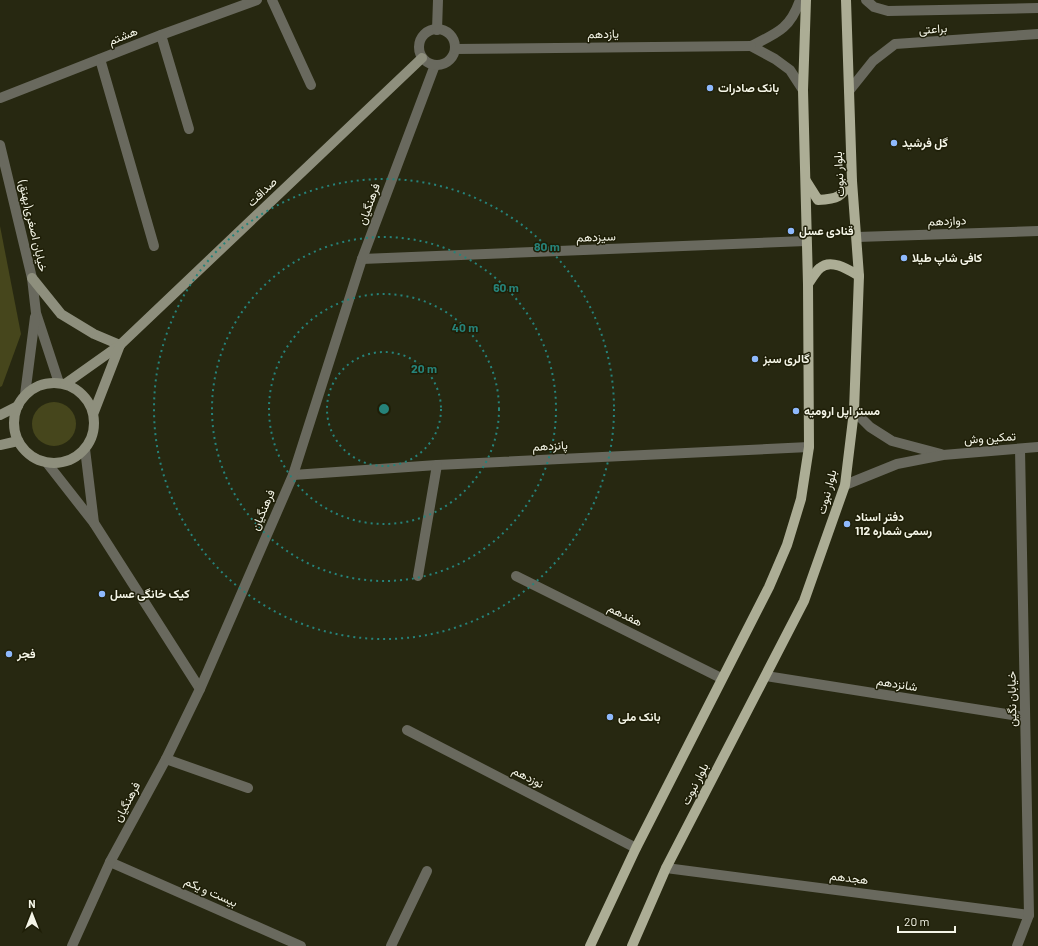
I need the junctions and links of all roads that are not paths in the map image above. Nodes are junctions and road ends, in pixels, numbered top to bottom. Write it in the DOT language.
graph roads {
  1 [pos="257,0"];
  2 [pos="272,0"];
  3 [pos="438,0"];
  4 [pos="800,0"];
  5 [pos="806,0"];
  6 [pos="846,0"];
  7 [pos="866,0"];
  8 [pos="1038,8"];
  9 [pos="437,30"];
  10 [pos="1038,34"];
  11 [pos="160,35"];
  12 [pos="751,46"];
  13 [pos="455,49"];
  14 [pos="422,58"];
  15 [pos="100,59"];
  16 [pos="434,65"];
  17 [pos="311,85"];
  18 [pos="803,90"];
  19 [pos="849,91"];
  20 [pos="0,98"];
  21 [pos="189,129"];
  22 [pos="0,146"];
  23 [pos="806,181"];
  24 [pos="852,181"];
  25 [pos="1038,231"];
  26 [pos="857,237"];
  27 [pos="806,242"];
  28 [pos="154,246"];
  29 [pos="362,259"];
  30 [pos="859,276"];
  31 [pos="32,278"];
  32 [pos="808,284"];
  33 [pos="36,313"];
  34 [pos="120,345"];
  35 [pos="62,384"];
  36 [pos="25,395"];
  37 [pos="18,406"];
  38 [pos="854,411"];
  39 [pos="94,412"];
  40 [pos="0,415"];
  41 [pos="18,441"];
  42 [pos="0,445"];
  43 [pos="809,447"];
  44 [pos="1038,448"];
  45 [pos="1020,449"];
  46 [pos="85,450"];
  47 [pos="943,455"];
  48 [pos="47,463"];
  49 [pos="437,465"];
  50 [pos="293,475"];
  51 [pos="844,485"];
  52 [pos="94,523"];
  53 [pos="418,576"];
  54 [pos="516,576"];
  55 [pos="766,676"];
  56 [pos="722,678"];
  57 [pos="200,689"];
  58 [pos="1025,717"];
  59 [pos="407,730"];
  60 [pos="166,759"];
  61 [pos="248,788"];
  62 [pos="636,848"];
  63 [pos="110,862"];
  64 [pos="666,868"];
  65 [pos="427,871"];
  66 [pos="1029,915"];
  67 [pos="282,942"];
  68 [pos="72,946"];
  69 [pos="301,946"];
  70 [pos="391,946"];
  71 [pos="590,946"];
  72 [pos="632,946"];
  73 [pos="1017,946"];
  1 -- 11 [label="street, هشتم"];
  2 -- 17 [label="street"];
  3 -- 9 [label="street"];
  4 -- 12 [label="street"];
  5 -- 18 [label="main road, بلوار نبوت"];
  6 -- 19 [label="main road, بلوار نبوت"];
  7 -- 8 [label="street, براعتی"];
  9 -- 13 [label="street"];
  9 -- 14 [label="street"];
  10 -- 19 [label="street, براعتی"];
  11 -- 15 [label="street, هشتم"];
  11 -- 21 [label="street"];
  12 -- 13 [label="street, یازدهم"];
  12 -- 18 [label="street"];
  13 -- 16 [label="street"];
  14 -- 16 [label="street"];
  14 -- 34 [label="main road, صداقت"];
  15 -- 20 [label="street, هشتم"];
  15 -- 28 [label="street"];
  16 -- 29 [label="street, فرهنگیان"];
  18 -- 23 [label="main road, بلوار نبوت"];
  19 -- 24 [label="main road, بلوار نبوت"];
  22 -- 31 [label="street, خیابان اصغری(بهنق)"];
  23 -- 24 [label="main road"];
  23 -- 27 [label="main road, بلوار نبوت"];
  24 -- 26 [label="main road, بلوار نبوت"];
  25 -- 26 [label="street, دوازدهم"];
  26 -- 30 [label="main road, بلوار نبوت"];
  27 -- 29 [label="street, سیزدهم"];
  27 -- 32 [label="main road, بلوار نبوت"];
  29 -- 50 [label="street, فرهنگیان"];
  30 -- 32 [label="main road"];
  30 -- 38 [label="main road, بلوار نبوت"];
  31 -- 33 [label="street, خیابان اصغری(بهنق)"];
  31 -- 34 [label="main road"];
  32 -- 43 [label="main road, بلوار نبوت"];
  33 -- 35 [label="street"];
  33 -- 36 [label="street"];
  34 -- 35 [label="main road, صداقت"];
  34 -- 39 [label="main road, صداقت"];
  35 -- 36 [label="main road"];
  35 -- 39 [label="main road"];
  36 -- 37 [label="main road"];
  37 -- 40 [label="main road"];
  37 -- 41 [label="main road"];
  38 -- 47 [label="street"];
  38 -- 51 [label="main road, بلوار نبوت"];
  39 -- 46 [label="main road"];
  41 -- 42 [label="main road"];
  41 -- 48 [label="main road"];
  43 -- 49 [label="street, پانزدهم"];
  43 -- 56 [label="main road, بلوار نبوت"];
  44 -- 45 [label="street, تمکین وش"];
  45 -- 47 [label="street, تمکین وش"];
  45 -- 58 [label="street, خیابان نگین"];
  46 -- 48 [label="main road"];
  46 -- 52 [label="street"];
  47 -- 51 [label="street"];
  48 -- 52 [label="street"];
  49 -- 50 [label="street, پانزدهم"];
  49 -- 53 [label="street"];
  50 -- 57 [label="street, فرهنگیان"];
  51 -- 55 [label="main road, بلوار نبوت"];
  52 -- 57 [label="street"];
  54 -- 56 [label="street, هفدهم"];
  55 -- 58 [label="street, شانزدهم"];
  55 -- 64 [label="main road, بلوار نبوت"];
  56 -- 62 [label="main road, بلوار نبوت"];
  57 -- 60 [label="street, فرهنگیان"];
  58 -- 66 [label="street, خیابان نگین"];
  59 -- 62 [label="street, نوزدهم"];
  60 -- 61 [label="street"];
  60 -- 63 [label="street, فرهنگیان"];
  62 -- 71 [label="main road, بلوار نبوت"];
  63 -- 67 [label="street, بیست و یکم"];
  63 -- 68 [label="street, فرهنگیان"];
  64 -- 66 [label="street, هجدهم"];
  64 -- 72 [label="main road, بلوار نبوت"];
  65 -- 70 [label="street"];
  66 -- 73 [label="street, خیابان نگین"];
  67 -- 69 [label="street, بیست و یکم"];
}
